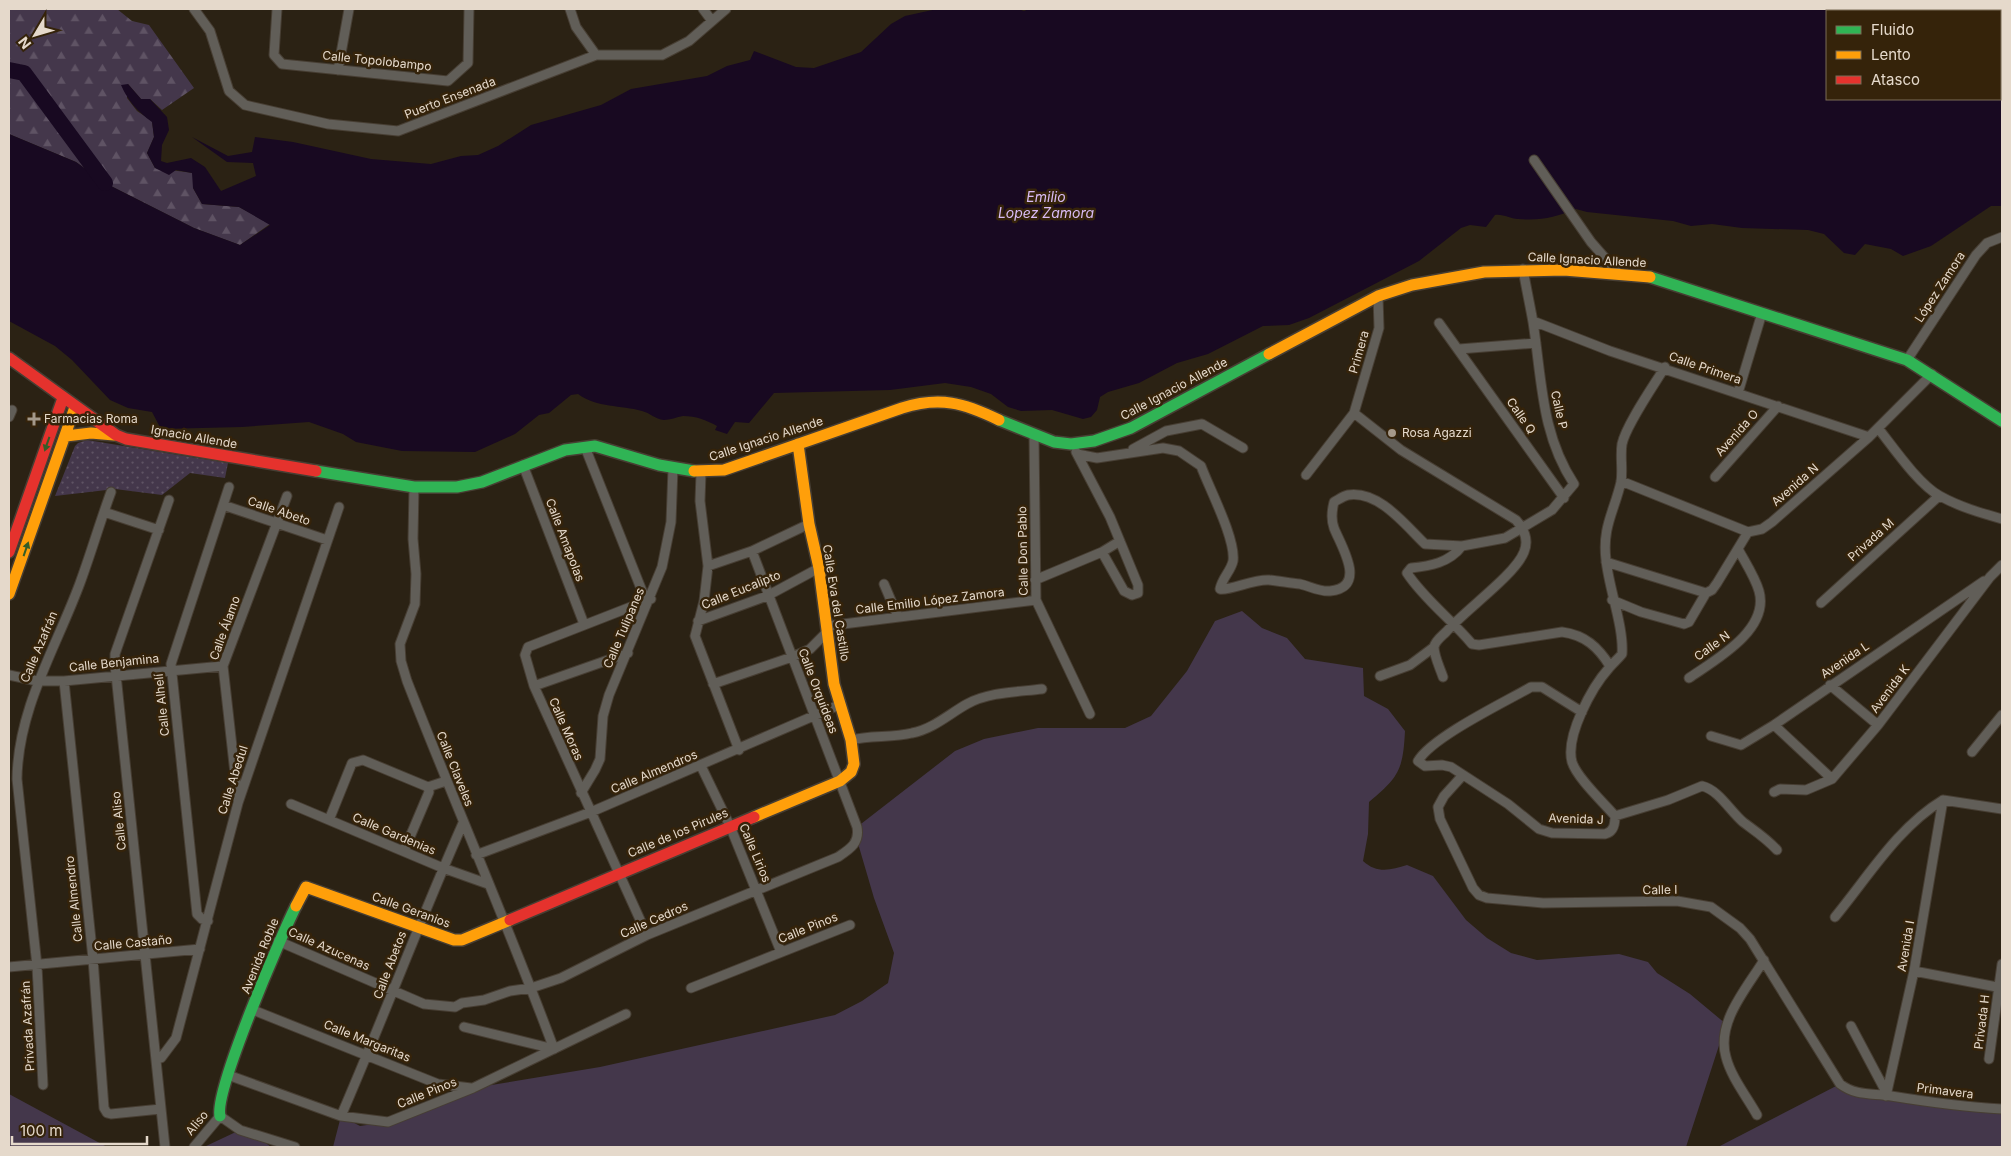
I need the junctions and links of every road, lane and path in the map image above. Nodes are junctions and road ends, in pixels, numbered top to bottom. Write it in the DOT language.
graph roads {
  1 [pos="194,9"];
  2 [pos="278,9"];
  3 [pos="349,9"];
  4 [pos="469,9"];
  5 [pos="570,9"];
  6 [pos="703,9"];
  7 [pos="726,9"];
  8 [pos="712,21"];
  9 [pos="596,55"];
  10 [pos="338,70"];
  11 [pos="1534,160"];
  12 [pos="2002,238"];
  13 [pos="1523,270"];
  14 [pos="1620,275"];
  15 [pos="1378,296"];
  16 [pos="1762,313"];
  17 [pos="1533,322"];
  18 [pos="1439,323"];
  19 [pos="1536,343"];
  20 [pos="1459,349"];
  21 [pos="9,358"];
  22 [pos="1907,360"];
  23 [pos="1666,367"];
  24 [pos="1932,374"];
  25 [pos="1738,393"];
  26 [pos="63,398"];
  27 [pos="1778,406"];
  28 [pos="75,407"];
  29 [pos="1354,413"];
  30 [pos="2002,420"];
  31 [pos="1878,428"];
  32 [pos="116,435"];
  33 [pos="66,436"];
  34 [pos="1034,436"];
  35 [pos="1869,437"];
  36 [pos="798,444"];
  37 [pos="585,447"];
  38 [pos="1243,448"];
  39 [pos="1074,449"];
  40 [pos="1126,453"];
  41 [pos="523,465"];
  42 [pos="673,468"];
  43 [pos="701,473"];
  44 [pos="338,475"];
  45 [pos="1306,475"];
  46 [pos="1715,477"];
  47 [pos="1621,481"];
  48 [pos="414,487"];
  49 [pos="229,488"];
  50 [pos="111,492"];
  51 [pos="287,496"];
  52 [pos="1938,496"];
  53 [pos="1564,498"];
  54 [pos="169,500"];
  55 [pos="223,505"];
  56 [pos="338,507"];
  57 [pos="104,512"];
  58 [pos="2002,519"];
  59 [pos="278,523"];
  60 [pos="809,524"];
  61 [pos="1522,527"];
  62 [pos="159,530"];
  63 [pos="1748,532"];
  64 [pos="327,540"];
  65 [pos="1120,541"];
  66 [pos="1462,546"];
  67 [pos="1738,549"];
  68 [pos="752,551"];
  69 [pos="9,552"];
  70 [pos="1102,552"];
  71 [pos="1606,562"];
  72 [pos="2002,564"];
  73 [pos="708,566"];
  74 [pos="819,568"];
  75 [pos="1990,577"];
  76 [pos="1035,580"];
  77 [pos="884,584"];
  78 [pos="1706,593"];
  79 [pos="9,594"];
  80 [pos="767,596"];
  81 [pos="648,600"];
  82 [pos="1036,600"];
  83 [pos="1612,600"];
  84 [pos="1821,603"];
  85 [pos="898,617"];
  86 [pos="698,621"];
  87 [pos="1454,622"];
  88 [pos="584,624"];
  89 [pos="827,629"];
  90 [pos="1434,647"];
  91 [pos="628,653"];
  92 [pos="792,657"];
  93 [pos="223,666"];
  94 [pos="1610,666"];
  95 [pos="171,669"];
  96 [pos="9,675"];
  97 [pos="116,676"];
  98 [pos="1380,676"];
  99 [pos="1443,677"];
  100 [pos="1689,678"];
  101 [pos="37,681"];
  102 [pos="64,682"];
  103 [pos="713,684"];
  104 [pos="1830,685"];
  105 [pos="534,686"];
  106 [pos="1042,689"];
  107 [pos="840,706"];
  108 [pos="1582,712"];
  109 [pos="1090,714"];
  110 [pos="2002,715"];
  111 [pos="814,716"];
  112 [pos="1774,725"];
  113 [pos="1878,725"];
  114 [pos="1711,736"];
  115 [pos="851,740"];
  116 [pos="739,750"];
  117 [pos="1972,752"];
  118 [pos="854,764"];
  119 [pos="701,766"];
  120 [pos="1463,775"];
  121 [pos="1832,779"];
  122 [pos="446,781"];
  123 [pos="840,781"];
  124 [pos="428,787"];
  125 [pos="1774,792"];
  126 [pos="581,793"];
  127 [pos="1943,800"];
  128 [pos="238,803"];
  129 [pos="291,804"];
  130 [pos="2002,809"];
  131 [pos="591,812"];
  132 [pos="1616,816"];
  133 [pos="329,820"];
  134 [pos="463,823"];
  135 [pos="730,826"];
  136 [pos="857,840"];
  137 [pos="1777,850"];
  138 [pos="404,852"];
  139 [pos="476,855"];
  140 [pos="443,868"];
  141 [pos="617,874"];
  142 [pos="488,884"];
  143 [pos="306,887"];
  144 [pos="757,890"];
  145 [pos="1835,917"];
  146 [pos="208,921"];
  147 [pos="506,921"];
  148 [pos="850,925"];
  149 [pos="417,928"];
  150 [pos="647,935"];
  151 [pos="278,940"];
  152 [pos="200,949"];
  153 [pos="782,952"];
  154 [pos="146,954"];
  155 [pos="93,959"];
  156 [pos="1764,960"];
  157 [pos="2002,964"];
  158 [pos="37,966"];
  159 [pos="9,968"];
  160 [pos="1914,971"];
  161 [pos="2000,987"];
  162 [pos="531,988"];
  163 [pos="691,988"];
  164 [pos="393,991"];
  165 [pos="455,1006"];
  166 [pos="253,1010"];
  167 [pos="626,1014"];
  168 [pos="1851,1026"];
  169 [pos="464,1027"];
  170 [pos="554,1049"];
  171 [pos="368,1054"];
  172 [pos="157,1059"];
  173 [pos="1989,1059"];
  174 [pos="228,1076"];
  175 [pos="43,1085"];
  176 [pos="472,1088"];
  177 [pos="1886,1094"];
  178 [pos="161,1109"];
  179 [pos="2002,1109"];
  180 [pos="1757,1115"];
  181 [pos="220,1116"];
  182 [pos="341,1116"];
  183 [pos="165,1147"];
  184 [pos="194,1147"];
  185 [pos="295,1147"];
  1 -- 9 [label="street, Puerto Ensenada"];
  2 -- 10 [label="street, Calle Topolobampo"];
  3 -- 10 [label="street"];
  4 -- 10 [label="street, Calle Topolobampo"];
  5 -- 9 [label="street"];
  6 -- 8 [label="street"];
  7 -- 8 [label="street, Puerto Ensenada"];
  8 -- 9 [label="street, Puerto Ensenada"];
  11 -- 14 [label="street"];
  12 -- 22 [label="street, López Zamora"];
  13 -- 14 [label="street, Calle Ignacio Allende"];
  13 -- 15 [label="street, Calle Ignacio Allende"];
  13 -- 17 [label="street, Calle P"];
  14 -- 16 [label="street, Calle Ignacio Allende"];
  15 -- 29 [label="street, Primera"];
  15 -- 39 [label="street, Calle Ignacio Allende"];
  16 -- 22 [label="street, Calle Ignacio Allende"];
  16 -- 25 [label="street, Avenida O"];
  17 -- 19 [label="street, Calle P"];
  17 -- 23 [label="street, Calle Primera"];
  18 -- 20 [label="street, Calle Q"];
  19 -- 20 [label="street"];
  19 -- 53 [label="street, Calle P"];
  20 -- 53 [label="street, Calle Q"];
  21 -- 26 [label="street, Ignacio Allende"];
  22 -- 24 [label="street, Calle Ignacio Allende"];
  23 -- 25 [label="street, Calle Primera"];
  23 -- 47 [label="street"];
  24 -- 30 [label="street, Calle Ignacio Allende"];
  24 -- 31 [label="street, Avenida N"];
  25 -- 27 [label="street, Calle Primera"];
  26 -- 28 [label="street, Ignacio Allende"];
  26 -- 69 [label="street, one-way"];
  27 -- 35 [label="street, Calle Primera"];
  27 -- 46 [label="street, Avenida O"];
  28 -- 32 [label="street, Ignacio Allende"];
  28 -- 33 [label="street"];
  29 -- 45 [label="street"];
  29 -- 61 [label="street"];
  31 -- 35 [label="street, Avenida N"];
  31 -- 52 [label="street"];
  32 -- 33 [label="street"];
  32 -- 44 [label="street, Ignacio Allende"];
  79 -- 33 [label="street, one-way"];
  34 -- 36 [label="street, Calle Ignacio Allende"];
  34 -- 39 [label="street, Calle Ignacio Allende"];
  34 -- 76 [label="street, Calle Don Pablo"];
  35 -- 63 [label="street, Avenida N"];
  36 -- 43 [label="street, Calle Ignacio Allende"];
  36 -- 60 [label="street, Calle Eva del Castillo"];
  37 -- 41 [label="street, Calle Ignacio Allende"];
  37 -- 42 [label="street, Calle Ignacio Allende"];
  37 -- 81 [label="street"];
  38 -- 40 [label="street"];
  39 -- 40 [label="street"];
  39 -- 65 [label="street"];
  40 -- 66 [label="street"];
  41 -- 48 [label="street, Calle Ignacio Allende"];
  41 -- 88 [label="street, Calle Amapolas"];
  42 -- 43 [label="street, Calle Ignacio Allende"];
  42 -- 81 [label="street, Calle Tulipanes"];
  43 -- 73 [label="street"];
  44 -- 48 [label="street, Calle Ignacio Allende"];
  47 -- 63 [label="street"];
  47 -- 71 [label="street"];
  48 -- 122 [label="street, Calle Claveles"];
  49 -- 55 [label="street, Calle Alhelí"];
  50 -- 57 [label="street, Calle Azafrán"];
  51 -- 59 [label="street, Calle Álamo"];
  52 -- 58 [label="street"];
  52 -- 84 [label="street, Privada M"];
  53 -- 61 [label="street"];
  54 -- 62 [label="street, Calle Aliso"];
  55 -- 59 [label="street, Calle Abeto"];
  55 -- 95 [label="street, Calle Alhelí"];
  56 -- 64 [label="street, Calle Abedul"];
  57 -- 62 [label="street"];
  57 -- 101 [label="street, Calle Azafrán"];
  59 -- 64 [label="street, Calle Abeto"];
  59 -- 93 [label="street, Calle Álamo"];
  60 -- 68 [label="street"];
  60 -- 74 [label="street, Calle Eva del Castillo"];
  61 -- 66 [label="street"];
  61 -- 87 [label="street"];
  62 -- 97 [label="street, Calle Aliso"];
  63 -- 67 [label="street"];
  64 -- 128 [label="street, Calle Abedul"];
  65 -- 70 [label="street"];
  65 -- 70 [label="street"];
  66 -- 87 [label="street"];
  67 -- 78 [label="street"];
  67 -- 100 [label="street, Calle N"];
  68 -- 73 [label="street"];
  68 -- 80 [label="street, Calle Orquídeas"];
  70 -- 76 [label="street"];
  71 -- 78 [label="street"];
  71 -- 83 [label="street"];
  72 -- 75 [label="street, Avenida K"];
  73 -- 86 [label="street"];
  74 -- 80 [label="street, Calle Eucalipto"];
  74 -- 89 [label="street, Calle Eva del Castillo"];
  75 -- 104 [label="street, Avenida L"];
  75 -- 113 [label="street, Avenida K"];
  76 -- 82 [label="street, Calle Don Pablo"];
  77 -- 85 [label="street"];
  78 -- 83 [label="street"];
  80 -- 86 [label="street, Calle Eucalipto"];
  80 -- 92 [label="street, Calle Orquídeas"];
  81 -- 88 [label="street, Calle Moras"];
  81 -- 91 [label="street, Calle Tulipanes"];
  82 -- 85 [label="street, Calle Emilio López Zamora"];
  82 -- 109 [label="street, Calle Don Pablo"];
  83 -- 94 [label="street, Avenida J"];
  85 -- 89 [label="street, Calle Emilio López Zamora"];
  86 -- 103 [label="street"];
  87 -- 90 [label="street"];
  87 -- 94 [label="street"];
  88 -- 105 [label="street, Calle Moras"];
  89 -- 92 [label="street"];
  89 -- 107 [label="street, Calle Eva del Castillo"];
  90 -- 98 [label="street"];
  90 -- 99 [label="street"];
  91 -- 105 [label="street"];
  91 -- 126 [label="street, Calle Tulipanes"];
  92 -- 103 [label="street"];
  92 -- 111 [label="street, Calle Orquídeas"];
  93 -- 95 [label="street, Calle Benjamina"];
  93 -- 128 [label="street, Calle Álamo"];
  94 -- 108 [label="street, Avenida J"];
  95 -- 97 [label="street, Calle Benjamina"];
  95 -- 146 [label="street, Calle Alhelí"];
  96 -- 101 [label="street, Calle Benjamina"];
  97 -- 102 [label="street, Calle Benjamina"];
  97 -- 154 [label="street, Calle Aliso"];
  101 -- 102 [label="street, Calle Benjamina"];
  101 -- 158 [label="street, Calle Azafrán"];
  102 -- 155 [label="street, Calle Almendro"];
  103 -- 116 [label="street"];
  104 -- 112 [label="street, Avenida L"];
  104 -- 113 [label="street"];
  105 -- 126 [label="street, Calle Moras"];
  106 -- 115 [label="street"];
  107 -- 111 [label="street, Calle Almendros"];
  107 -- 115 [label="street, Calle Eva del Castillo"];
  108 -- 120 [label="street, Avenida J"];
  108 -- 132 [label="street, Avenida J"];
  110 -- 117 [label="street"];
  111 -- 116 [label="street, Calle Almendros"];
  111 -- 123 [label="street, Calle Orquídeas"];
  112 -- 114 [label="street, Avenida L"];
  112 -- 121 [label="street"];
  113 -- 121 [label="street, Avenida K"];
  115 -- 118 [label="street, Calle Eva del Castillo"];
  116 -- 119 [label="street, Calle Almendros"];
  118 -- 123 [label="street, Calle de los Pirules"];
  119 -- 131 [label="street, Calle Almendros"];
  119 -- 135 [label="street, Calle Lirios"];
  120 -- 132 [label="street, Avenida J"];
  120 -- 156 [label="street, Calle I"];
  121 -- 125 [label="street, Avenida K"];
  122 -- 124 [label="street"];
  122 -- 134 [label="street, Calle Claveles"];
  123 -- 135 [label="street, Calle de los Pirules"];
  123 -- 136 [label="street, Calle Orquídeas"];
  124 -- 133 [label="street"];
  124 -- 138 [label="street"];
  126 -- 131 [label="street, Calle Moras"];
  127 -- 130 [label="street"];
  127 -- 145 [label="street"];
  127 -- 160 [label="street, Avenida I"];
  128 -- 146 [label="street, Calle Abedul"];
  129 -- 133 [label="street, Calle Gardenias"];
  131 -- 139 [label="street, Calle Almendros"];
  131 -- 141 [label="street, Calle Moras"];
  132 -- 137 [label="street"];
  133 -- 138 [label="street, Calle Gardenias"];
  134 -- 139 [label="street, Calle Claveles"];
  134 -- 140 [label="street, Calle Abetos"];
  135 -- 141 [label="street, Calle de los Pirules"];
  135 -- 144 [label="street, Calle Lirios"];
  136 -- 144 [label="street, Calle Cedros"];
  138 -- 140 [label="street, Calle Gardenias"];
  139 -- 142 [label="street, Calle Claveles"];
  140 -- 142 [label="street, Calle Gardenias"];
  140 -- 149 [label="street, Calle Abetos"];
  141 -- 147 [label="street, Calle de los Pirules"];
  141 -- 150 [label="street, Calle Moras"];
  142 -- 147 [label="street, Calle Claveles"];
  143 -- 149 [label="street, Calle Geranios"];
  143 -- 151 [label="street, Avenida Roble"];
  144 -- 150 [label="street, Calle Cedros"];
  144 -- 153 [label="street, Calle Lirios"];
  146 -- 152 [label="street, Calle Abedul"];
  147 -- 149 [label="street, Calle Geranios"];
  147 -- 162 [label="street, Calle Claveles"];
  148 -- 153 [label="street, Calle Pinos"];
  149 -- 164 [label="street, Calle Abetos"];
  150 -- 162 [label="street, Calle Cedros"];
  151 -- 164 [label="street, Calle Azucenas"];
  151 -- 166 [label="street, Avenida Roble"];
  152 -- 154 [label="street, Calle Castaño"];
  152 -- 172 [label="street, Calle Abedul"];
  153 -- 163 [label="street, Calle Pinos"];
  154 -- 155 [label="street, Calle Castaño"];
  154 -- 172 [label="street, Calle Aliso"];
  155 -- 158 [label="street, Calle Castaño"];
  155 -- 178 [label="street, Calle Almendro"];
  156 -- 177 [label="street, Calle I"];
  156 -- 180 [label="street"];
  157 -- 161 [label="street, Privada H"];
  158 -- 159 [label="street, Calle Castaño"];
  158 -- 175 [label="street, Privada Azafrán"];
  160 -- 161 [label="street"];
  160 -- 177 [label="street, Avenida I"];
  161 -- 173 [label="street, Privada H"];
  162 -- 165 [label="street, Calle Cedros"];
  162 -- 170 [label="street, Calle Claveles"];
  164 -- 165 [label="street, Calle Azucenas"];
  164 -- 171 [label="street, Calle Abetos"];
  166 -- 171 [label="street, Calle Margaritas"];
  166 -- 174 [label="street"];
  167 -- 170 [label="street, Calle Pinos"];
  168 -- 177 [label="street"];
  169 -- 170 [label="street"];
  170 -- 176 [label="street, Calle Pinos"];
  171 -- 176 [label="street, Calle Margaritas"];
  171 -- 182 [label="street, Calle Abetos"];
  172 -- 178 [label="street, Calle Aliso"];
  174 -- 181 [label="street"];
  174 -- 182 [label="street, Calle Pinos"];
  176 -- 182 [label="street, Calle Pinos"];
  177 -- 179 [label="street, Primavera"];
  178 -- 183 [label="street, Calle Aliso"];
  181 -- 184 [label="street, Aliso"];
  181 -- 185 [label="street"];
}
